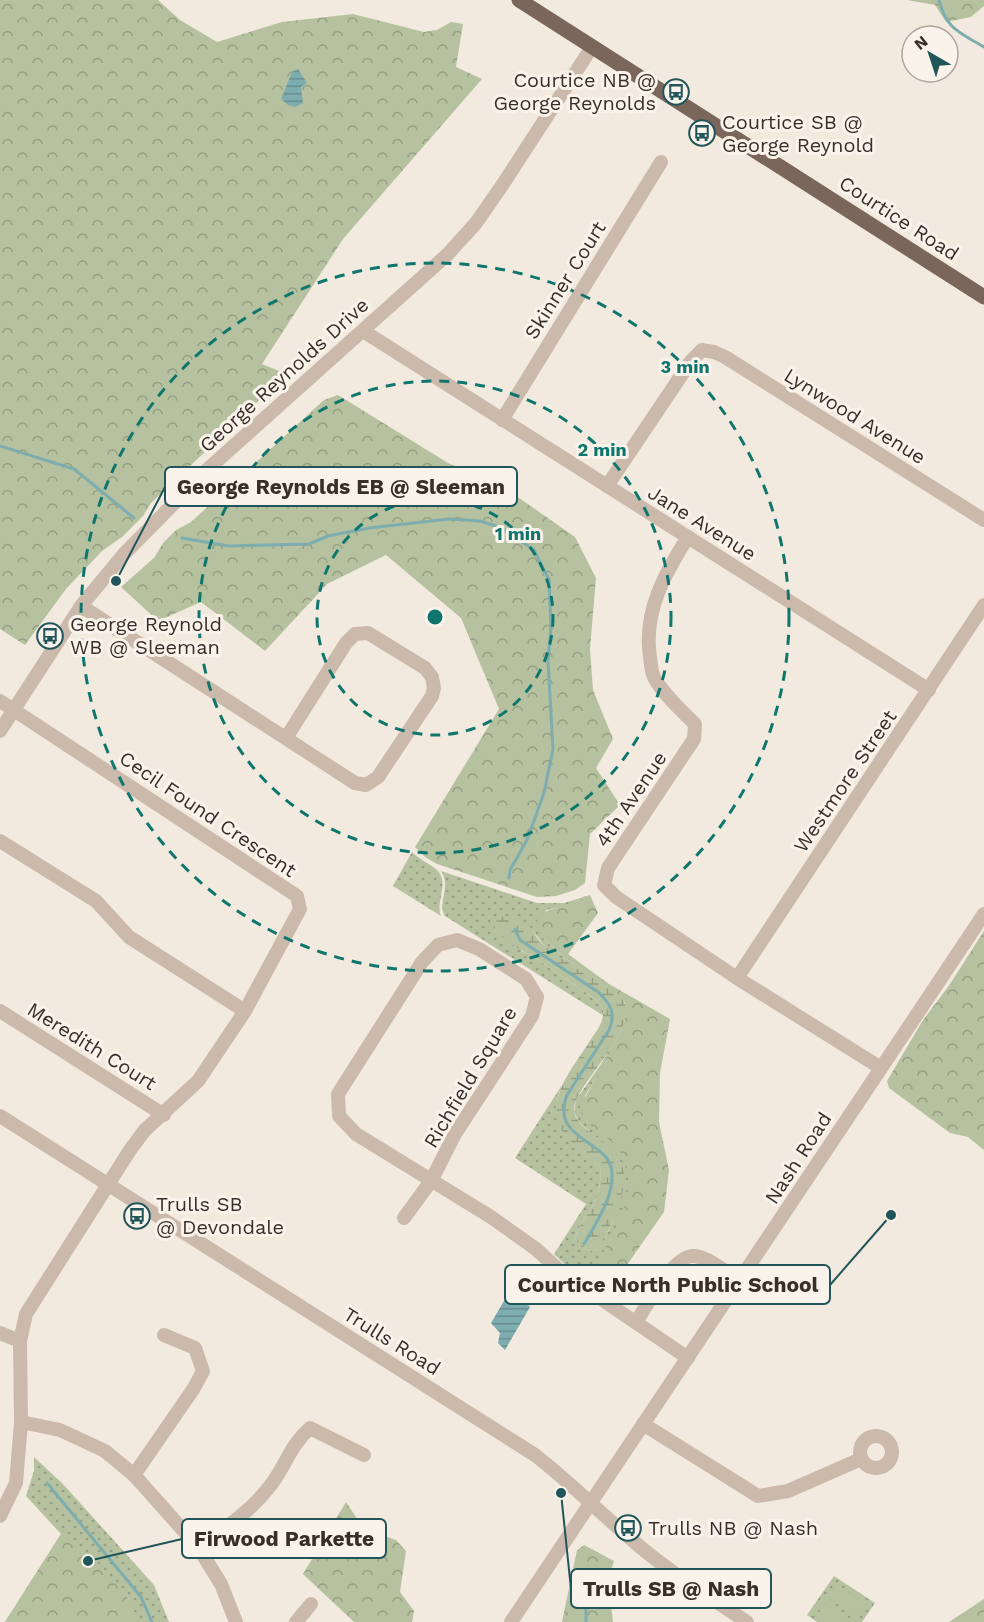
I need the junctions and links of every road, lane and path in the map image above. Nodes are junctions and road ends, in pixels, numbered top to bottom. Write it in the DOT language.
graph roads {
  1 [pos="519,0"];
  2 [pos="592,47"];
  3 [pos="661,162"];
  4 [pos="984,297"];
  5 [pos="363,331"];
  6 [pos="502,420"];
  7 [pos="608,486"];
  8 [pos="984,520"];
  9 [pos="688,537"];
  10 [pos="984,605"];
  11 [pos="81,606"];
  12 [pos="929,690"];
  13 [pos="0,701"];
  14 [pos="14,709"];
  15 [pos="0,731"];
  16 [pos="286,738"];
  17 [pos="0,841"];
  18 [pos="984,914"];
  19 [pos="737,978"];
  20 [pos="0,1011"];
  21 [pos="245,1011"];
  22 [pos="881,1068"];
  23 [pos="164,1115"];
  24 [pos="0,1116"];
  25 [pos="431,1180"];
  26 [pos="108,1184"];
  27 [pos="404,1218"];
  28 [pos="740,1281"];
  29 [pos="636,1322"];
  30 [pos="0,1333"];
  31 [pos="164,1335"];
  32 [pos="20,1341"];
  33 [pos="688,1358"];
  34 [pos="21,1422"];
  35 [pos="643,1424"];
  36 [pos="364,1455"];
  37 [pos="861,1459"];
  38 [pos="134,1475"];
  39 [pos="592,1502"];
  40 [pos="0,1516"];
  41 [pos="198,1547"];
  42 [pos="311,1604"];
  43 [pos="236,1622"];
  44 [pos="296,1622"];
  45 [pos="511,1622"];
  46 [pos="747,1622"];
  1 -- 2 [label="main road, Courtice Road"];
  2 -- 4 [label="main road, Courtice Road"];
  2 -- 5 [label="street, George Reynolds Drive"];
  3 -- 6 [label="street, Skinner Court"];
  5 -- 6 [label="street, Jane Avenue"];
  5 -- 11 [label="street, George Reynolds Drive"];
  6 -- 7 [label="street, Jane Avenue"];
  7 -- 8 [label="street, Lynwood Avenue"];
  7 -- 9 [label="street, Jane Avenue"];
  9 -- 12 [label="street, Jane Avenue"];
  9 -- 19 [label="street, 4th Avenue"];
  10 -- 12 [label="street, Westmore Street"];
  11 -- 14 [label="street, George Reynolds Drive"];
  11 -- 16 [label="street"];
  12 -- 19 [label="street, Westmore Street"];
  13 -- 14 [label="street, Cecil Found Crescent"];
  14 -- 15 [label="street, George Reynolds Drive"];
  14 -- 21 [label="street, Cecil Found Crescent"];
  16 -- 16 [label="street"];
  17 -- 21 [label="street"];
  18 -- 22 [label="street, Nash Road"];
  19 -- 22 [label="street, 4th Avenue"];
  20 -- 23 [label="street, Meredith Court"];
  21 -- 23 [label="street, Cecil Found Crescent"];
  22 -- 28 [label="street, Nash Road"];
  23 -- 26 [label="street, Cecil Found Crescent"];
  24 -- 26 [label="street, Trulls Road"];
  25 -- 25 [label="street, Richfield Square"];
  25 -- 27 [label="street"];
  25 -- 29 [label="street, Richfield Square"];
  26 -- 32 [label="street, Cecil Found Crescent"];
  26 -- 39 [label="street, Trulls Road"];
  28 -- 29 [label="street"];
  28 -- 33 [label="street, Nash Road"];
  29 -- 33 [label="street, Richfield Square"];
  30 -- 32 [label="street"];
  31 -- 38 [label="street"];
  32 -- 34 [label="street, Cecil Found Crescent"];
  33 -- 35 [label="street, Nash Road"];
  34 -- 38 [label="street"];
  34 -- 40 [label="street, Cecil Found Crescent"];
  35 -- 37 [label="street"];
  35 -- 39 [label="street, Nash Road"];
  36 -- 41 [label="street"];
  38 -- 41 [label="street"];
  39 -- 45 [label="street, Nash Road"];
  39 -- 46 [label="street, Trulls Road"];
  41 -- 43 [label="street"];
  42 -- 44 [label="street"];
}
